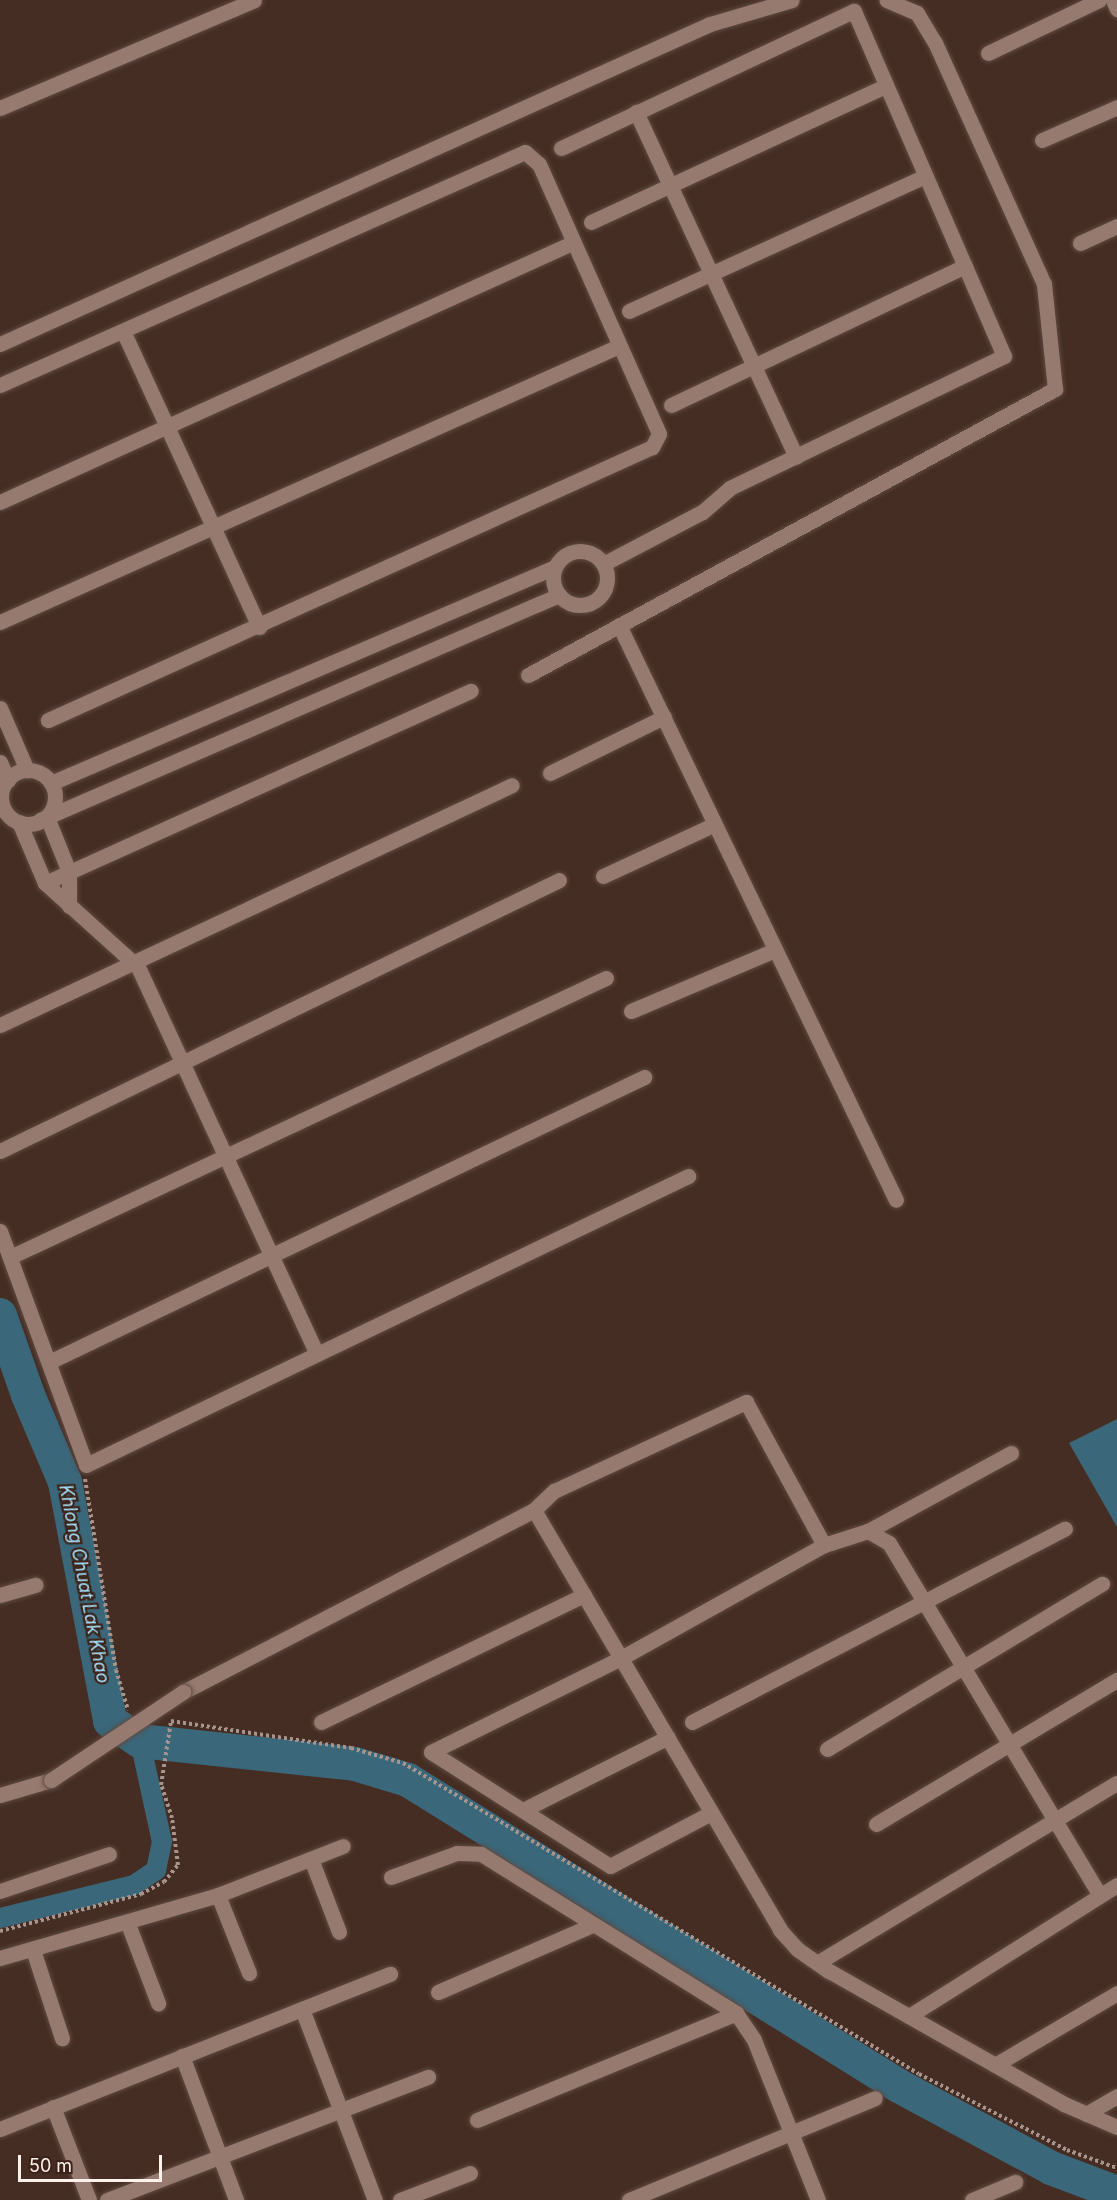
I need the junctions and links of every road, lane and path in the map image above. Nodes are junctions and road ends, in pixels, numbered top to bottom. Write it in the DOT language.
graph roads {
  1 [pos="254,0"];
  2 [pos="792,0"];
  3 [pos="887,0"];
  4 [pos="1099,0"];
  5 [pos="1113,0"];
  6 [pos="1117,9"];
  7 [pos="988,53"];
  8 [pos="886,86"];
  9 [pos="1117,107"];
  10 [pos="0,108"];
  11 [pos="636,112"];
  12 [pos="1042,140"];
  13 [pos="561,148"];
  14 [pos="925,176"];
  15 [pos="669,184"];
  16 [pos="591,222"];
  17 [pos="1117,226"];
  18 [pos="572,243"];
  19 [pos="1080,243"];
  20 [pos="965,266"];
  21 [pos="711,274"];
  22 [pos="629,311"];
  23 [pos="123,331"];
  24 [pos="0,344"];
  25 [pos="619,346"];
  26 [pos="755,367"];
  27 [pos="0,385"];
  28 [pos="671,405"];
  29 [pos="167,427"];
  30 [pos="796,457"];
  31 [pos="0,502"];
  32 [pos="216,529"];
  33 [pos="603,564"];
  34 [pos="555,567"];
  35 [pos="559,595"];
  36 [pos="0,622"];
  37 [pos="619,625"];
  38 [pos="259,627"];
  39 [pos="528,675"];
  40 [pos="283,685"];
  41 [pos="471,691"];
  42 [pos="0,708"];
  43 [pos="292,711"];
  44 [pos="664,717"];
  45 [pos="48,720"];
  46 [pos="0,762"];
  47 [pos="27,770"];
  48 [pos="550,773"];
  49 [pos="8,780"];
  50 [pos="51,783"];
  51 [pos="512,785"];
  52 [pos="44,819"];
  53 [pos="19,822"];
  54 [pos="715,824"];
  55 [pos="69,872"];
  56 [pos="603,876"];
  57 [pos="559,880"];
  58 [pos="45,883"];
  59 [pos="69,906"];
  60 [pos="775,950"];
  61 [pos="134,963"];
  62 [pos="606,978"];
  63 [pos="631,1011"];
  64 [pos="0,1025"];
  65 [pos="182,1062"];
  66 [pos="644,1077"];
  67 [pos="0,1150"];
  68 [pos="225,1156"];
  69 [pos="688,1176"];
  70 [pos="896,1200"];
  71 [pos="0,1231"];
  72 [pos="271,1256"];
  73 [pos="10,1257"];
  74 [pos="316,1352"];
  75 [pos="49,1362"];
  76 [pos="1011,1453"];
  77 [pos="81,1471"];
  78 [pos="534,1510"];
  79 [pos="1065,1529"];
  80 [pos="868,1531"];
  81 [pos="824,1545"];
  82 [pos="1102,1584"];
  83 [pos="36,1585"];
  84 [pos="0,1595"];
  85 [pos="584,1595"];
  86 [pos="922,1600"];
  87 [pos="621,1658"];
  88 [pos="962,1666"];
  89 [pos="1117,1680"];
  90 [pos="129,1713"];
  91 [pos="161,1720"];
  92 [pos="171,1721"];
  93 [pos="321,1722"];
  94 [pos="692,1722"];
  95 [pos="668,1737"];
  96 [pos="1009,1745"];
  97 [pos="827,1749"];
  98 [pos="1117,1783"];
  99 [pos="0,1795"];
  100 [pos="523,1810"];
  101 [pos="711,1813"];
  102 [pos="1054,1819"];
  103 [pos="876,1824"];
  104 [pos="343,1846"];
  105 [pos="109,1854"];
  106 [pos="311,1859"];
  107 [pos="391,1877"];
  108 [pos="1117,1885"];
  109 [pos="0,1891"];
  110 [pos="218,1895"];
  111 [pos="1100,1895"];
  112 [pos="128,1924"];
  113 [pos="592,1925"];
  114 [pos="0,1931"];
  115 [pos="339,1932"];
  116 [pos="33,1950"];
  117 [pos="0,1959"];
  118 [pos="817,1963"];
  119 [pos="249,1972"];
  120 [pos="390,1974"];
  121 [pos="438,1992"];
  122 [pos="1117,1993"];
  123 [pos="158,2003"];
  124 [pos="302,2008"];
  125 [pos="736,2013"];
  126 [pos="909,2016"];
  127 [pos="62,2038"];
  128 [pos="182,2056"];
  129 [pos="995,2065"];
  130 [pos="428,2077"];
  131 [pos="1117,2096"];
  132 [pos="875,2098"];
  133 [pos="53,2107"];
  134 [pos="342,2110"];
  135 [pos="1086,2114"];
  136 [pos="477,2120"];
  137 [pos="1117,2127"];
  138 [pos="0,2129"];
  139 [pos="793,2134"];
  140 [pos="220,2157"];
  141 [pos="1117,2168"];
  142 [pos="470,2174"];
  143 [pos="1015,2182"];
  144 [pos="89,2200"];
  145 [pos="107,2200"];
  146 [pos="236,2200"];
  147 [pos="375,2200"];
  148 [pos="400,2200"];
  149 [pos="629,2200"];
  150 [pos="818,2200"];
  151 [pos="972,2200"];
  1 -- 10 [label="street"];
  2 -- 24 [label="street"];
  3 -- 37 [label="street"];
  4 -- 7 [label="street"];
  5 -- 6 [label="street"];
  8 -- 11 [label="street"];
  8 -- 14 [label="street"];
  8 -- 15 [label="street"];
  9 -- 12 [label="street"];
  11 -- 13 [label="street"];
  11 -- 15 [label="street"];
  14 -- 20 [label="street"];
  14 -- 21 [label="street"];
  15 -- 16 [label="street"];
  15 -- 21 [label="street"];
  17 -- 19 [label="street"];
  18 -- 23 [label="street"];
  18 -- 25 [label="street"];
  18 -- 29 [label="street"];
  20 -- 26 [label="street"];
  20 -- 30 [label="street"];
  21 -- 22 [label="street"];
  21 -- 26 [label="street"];
  23 -- 27 [label="street"];
  23 -- 29 [label="street"];
  25 -- 32 [label="street"];
  25 -- 38 [label="street"];
  26 -- 28 [label="street"];
  26 -- 30 [label="street"];
  29 -- 31 [label="street"];
  29 -- 32 [label="street"];
  30 -- 33 [label="street"];
  32 -- 36 [label="street"];
  32 -- 38 [label="street"];
  33 -- 34 [label="street"];
  33 -- 35 [label="street"];
  34 -- 35 [label="street"];
  34 -- 40 [label="street"];
  35 -- 43 [label="street"];
  37 -- 39 [label="street"];
  37 -- 44 [label="street"];
  38 -- 45 [label="street"];
  40 -- 43 [label="street"];
  40 -- 50 [label="street"];
  41 -- 55 [label="street"];
  42 -- 47 [label="street"];
  43 -- 52 [label="street"];
  44 -- 48 [label="street"];
  44 -- 54 [label="street"];
  46 -- 49 [label="street"];
  47 -- 49 [label="street"];
  47 -- 50 [label="street"];
  49 -- 53 [label="street"];
  50 -- 52 [label="street"];
  51 -- 61 [label="street"];
  52 -- 53 [label="street"];
  52 -- 55 [label="street"];
  53 -- 58 [label="street"];
  54 -- 56 [label="street"];
  54 -- 60 [label="street"];
  55 -- 58 [label="street"];
  55 -- 59 [label="street"];
  57 -- 65 [label="street"];
  58 -- 59 [label="street"];
  59 -- 61 [label="street"];
  60 -- 63 [label="street"];
  60 -- 70 [label="street"];
  61 -- 64 [label="street"];
  61 -- 65 [label="street"];
  62 -- 68 [label="street"];
  65 -- 67 [label="street"];
  65 -- 68 [label="street"];
  66 -- 72 [label="street"];
  68 -- 72 [label="street"];
  68 -- 73 [label="street"];
  69 -- 74 [label="street"];
  71 -- 73 [label="street"];
  72 -- 74 [label="street"];
  72 -- 75 [label="street"];
  73 -- 75 [label="street"];
  74 -- 75 [label="street"];
  76 -- 80 [label="street"];
  77 -- 90 [label="path"];
  78 -- 81 [label="street"];
  78 -- 85 [label="street"];
  78 -- 99 [label="street, bridge"];
  79 -- 86 [label="street"];
  80 -- 81 [label="street"];
  80 -- 86 [label="street"];
  81 -- 87 [label="street"];
  82 -- 88 [label="street"];
  83 -- 84 [label="street"];
  85 -- 87 [label="street"];
  85 -- 93 [label="street"];
  86 -- 88 [label="street"];
  86 -- 94 [label="street"];
  87 -- 95 [label="street"];
  87 -- 100 [label="street"];
  88 -- 96 [label="street"];
  88 -- 97 [label="street"];
  89 -- 96 [label="street"];
  91 -- 92 [label="path"];
  92 -- 114 [label="path"];
  92 -- 141 [label="path"];
  95 -- 100 [label="street"];
  95 -- 101 [label="street"];
  96 -- 102 [label="street"];
  96 -- 103 [label="street"];
  98 -- 102 [label="street"];
  100 -- 101 [label="street"];
  101 -- 118 [label="street"];
  102 -- 111 [label="street"];
  102 -- 118 [label="street"];
  104 -- 106 [label="street"];
  105 -- 109 [label="street"];
  106 -- 110 [label="street"];
  106 -- 115 [label="street"];
  107 -- 113 [label="street"];
  108 -- 111 [label="street"];
  110 -- 112 [label="street"];
  110 -- 119 [label="street"];
  111 -- 126 [label="street"];
  112 -- 116 [label="street"];
  112 -- 123 [label="street"];
  113 -- 121 [label="street"];
  113 -- 125 [label="street"];
  116 -- 117 [label="street"];
  116 -- 127 [label="street"];
  118 -- 126 [label="street"];
  120 -- 124 [label="street"];
  122 -- 129 [label="street"];
  124 -- 128 [label="street"];
  124 -- 134 [label="street"];
  125 -- 136 [label="street"];
  125 -- 139 [label="street"];
  126 -- 129 [label="street"];
  128 -- 133 [label="street"];
  128 -- 140 [label="street"];
  129 -- 135 [label="street"];
  130 -- 134 [label="street"];
  131 -- 135 [label="street"];
  132 -- 139 [label="street"];
  133 -- 138 [label="street"];
  133 -- 144 [label="street"];
  134 -- 140 [label="street"];
  134 -- 147 [label="street"];
  135 -- 137 [label="street"];
  139 -- 149 [label="street"];
  139 -- 150 [label="street"];
  140 -- 145 [label="street"];
  140 -- 146 [label="street"];
  142 -- 148 [label="street"];
  143 -- 151 [label="street"];
}
